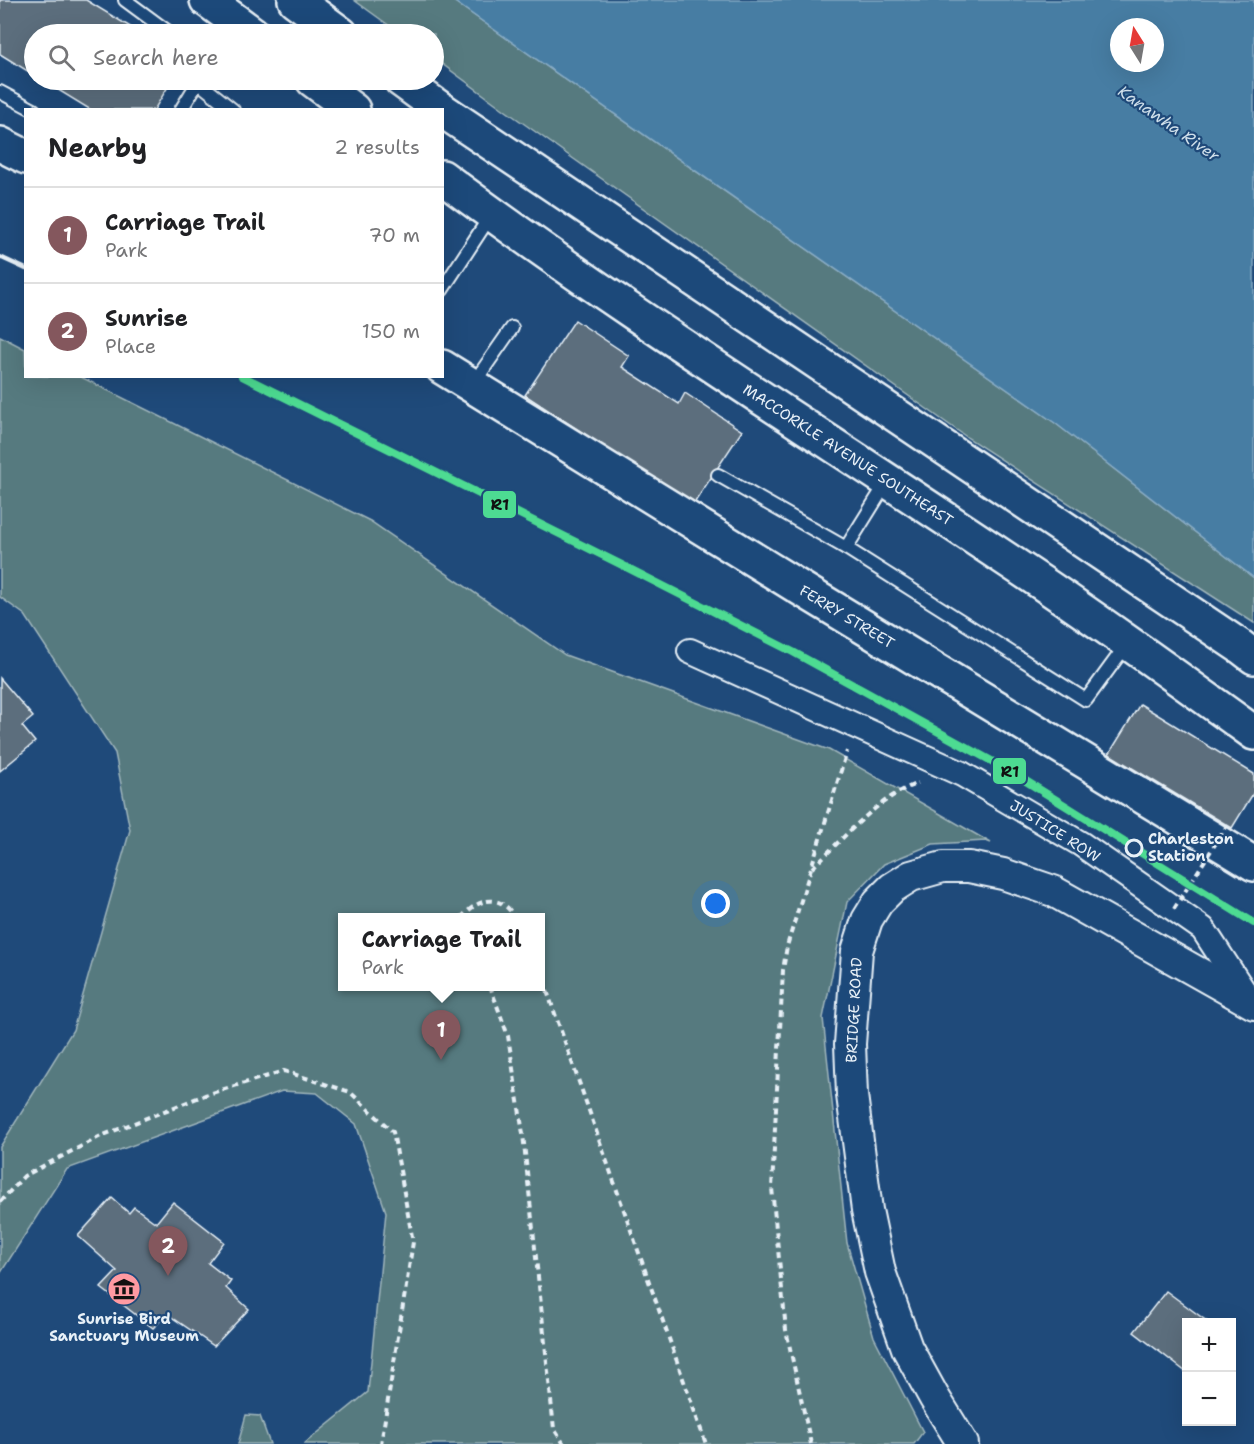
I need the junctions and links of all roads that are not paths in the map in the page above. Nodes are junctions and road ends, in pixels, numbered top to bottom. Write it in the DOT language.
graph roads {
  1 [pos="124,0"];
  2 [pos="207,0"];
  3 [pos="295,0"];
  4 [pos="157,24"];
  5 [pos="239,24"];
  6 [pos="327,24"];
  7 [pos="193,90"];
  8 [pos="209,90"];
  9 [pos="326,90"];
  10 [pos="415,90"];
  11 [pos="0,92"];
  12 [pos="30,108"];
  13 [pos="182,108"];
  14 [pos="231,108"];
  15 [pos="350,108"];
  16 [pos="439,108"];
  17 [pos="444,111"];
  18 [pos="0,144"];
  19 [pos="24,156"];
  20 [pos="444,178"];
  21 [pos="492,214"];
  22 [pos="444,287"];
  23 [pos="512,328"];
  24 [pos="444,368"];
  25 [pos="472,385"];
  26 [pos="718,475"];
  27 [pos="888,480"];
  28 [pos="846,548"];
  29 [pos="1127,643"];
  30 [pos="690,651"];
  31 [pos="1254,657"];
  32 [pos="1254,733"];
  33 [pos="1254,864"];
  34 [pos="1253,1000"];
  35 [pos="963,1444"];
  1 -- 4 [label="lane"];
  2 -- 5 [label="main road"];
  3 -- 6 [label="main road"];
  7 -- 13 [label="lane"];
  8 -- 14 [label="lane"];
  9 -- 15 [label="main road"];
  10 -- 16 [label="main road"];
  11 -- 12 [label="lane"];
  17 -- 31 [label="main road"];
  18 -- 19 [label="main road"];
  20 -- 21 [label="main road, MACCORKLE AVENUE SOUTHEAST"];
  21 -- 22 [label="lane"];
  21 -- 27 [label="main road, MACCORKLE AVENUE SOUTHEAST"];
  23 -- 25 [label="lane"];
  24 -- 25 [label="main road, FERRY STREET"];
  25 -- 33 [label="main road, FERRY STREET"];
  26 -- 28 [label="lane"];
  27 -- 28 [label="lane"];
  27 -- 29 [label="main road, MACCORKLE AVENUE SOUTHEAST"];
  28 -- 29 [label="lane"];
  29 -- 32 [label="main road, MACCORKLE AVENUE SOUTHEAST"];
  30 -- 34 [label="street, JUSTICE ROW"];
  34 -- 35 [label="street, BRIDGE ROAD"];
}
